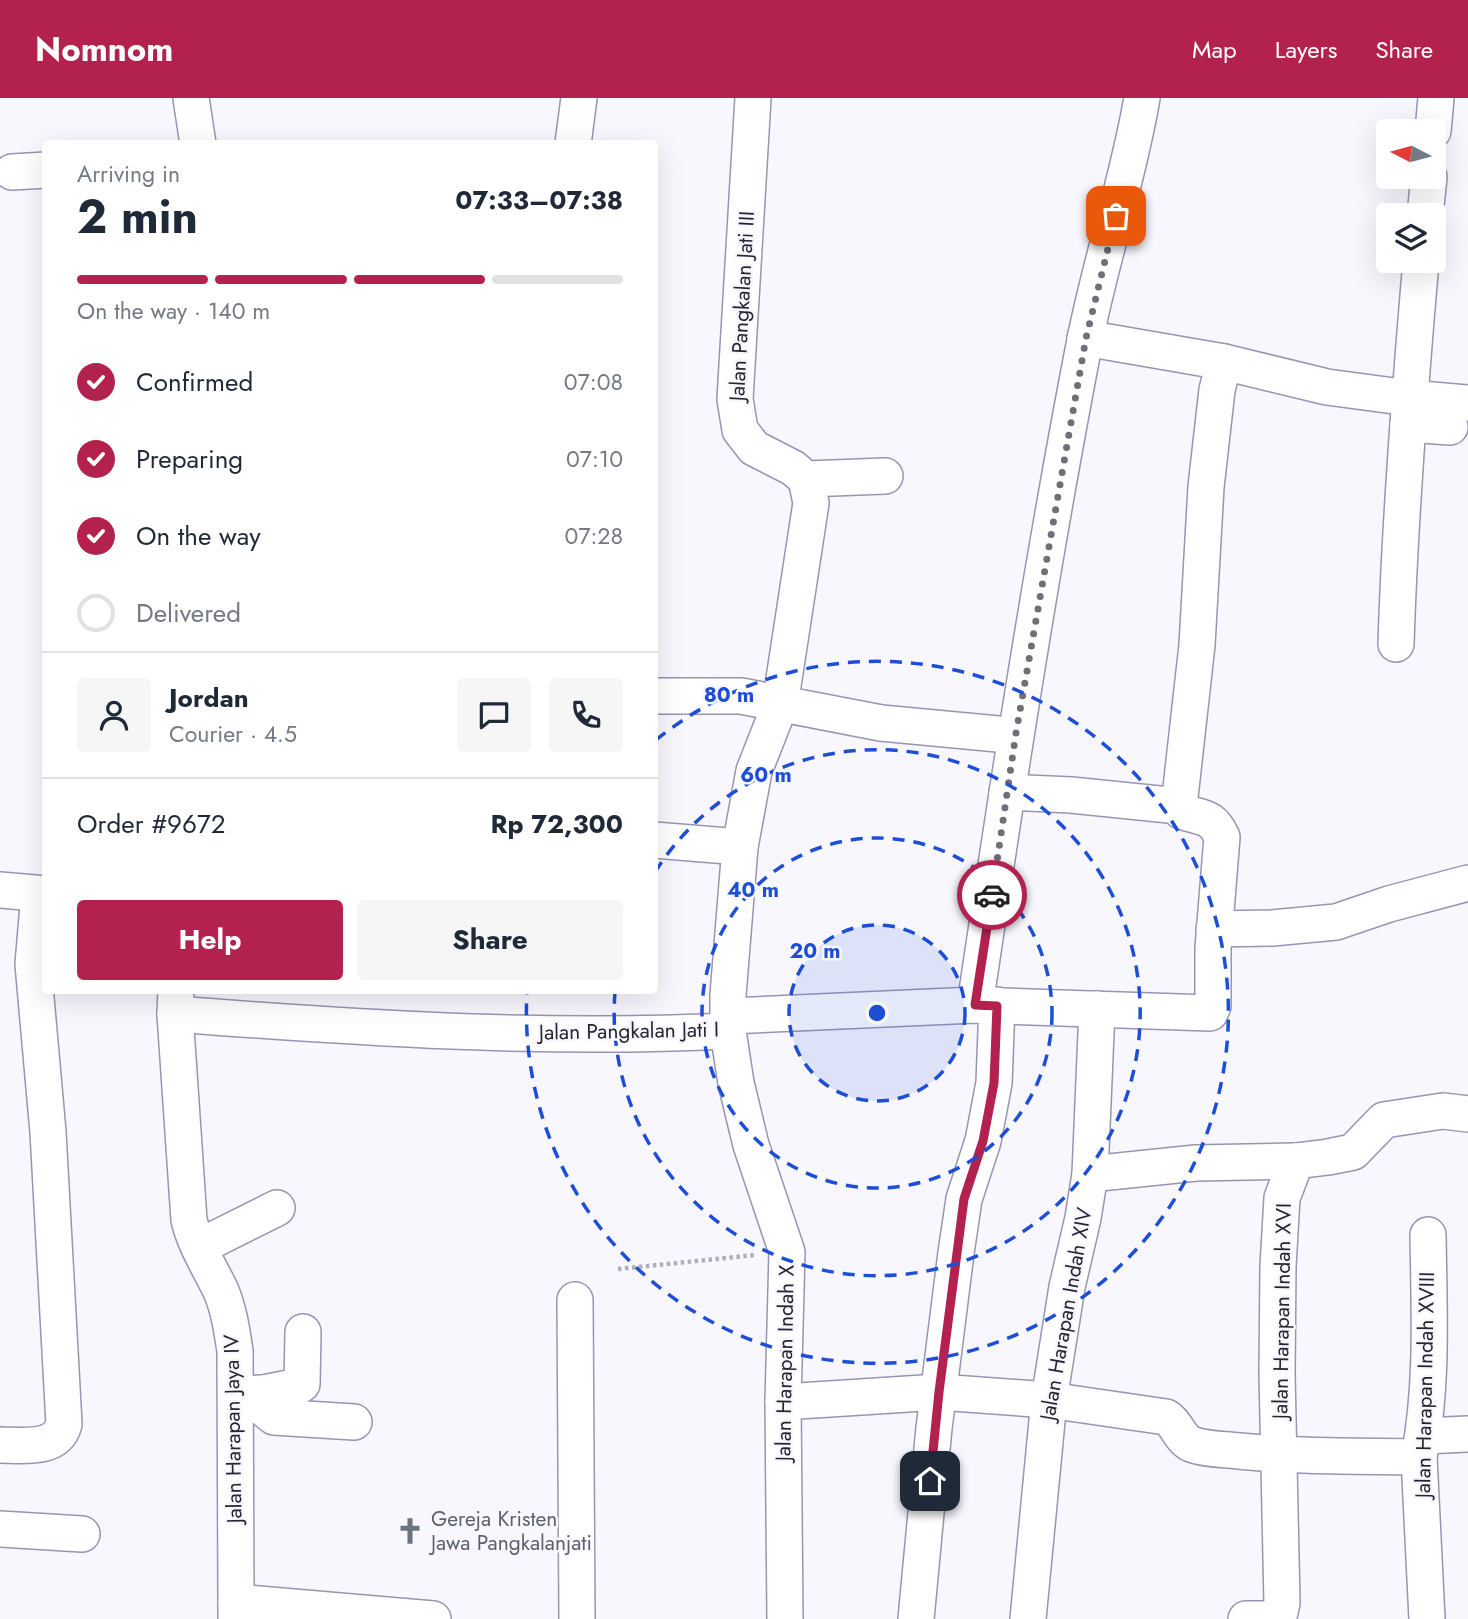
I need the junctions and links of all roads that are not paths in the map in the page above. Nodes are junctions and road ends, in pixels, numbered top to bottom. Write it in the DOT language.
graph roads {
  1 [pos="191,98"];
  2 [pos="579,98"];
  3 [pos="753,98"];
  4 [pos="1142,98"];
  5 [pos="1436,98"];
  6 [pos="1434,119"];
  7 [pos="197,140"];
  8 [pos="573,140"];
  9 [pos="1420,273"];
  10 [pos="1086,338"];
  11 [pos="1224,362"];
  12 [pos="1408,411"];
  13 [pos="1463,422"];
  14 [pos="885,476"];
  15 [pos="806,479"];
  16 [pos="1396,643"];
  17 [pos="658,696"];
  18 [pos="780,705"];
  19 [pos="998,734"];
  20 [pos="1007,792"];
  21 [pos="1179,806"];
  22 [pos="658,839"];
  23 [pos="740,847"];
  24 [pos="1468,883"];
  25 [pos="0,890"];
  26 [pos="42,894"];
  27 [pos="1214,929"];
  28 [pos="175,1002"];
  29 [pos="986,1005"];
  30 [pos="1097,1009"];
  31 [pos="729,1024"];
  32 [pos="1468,1114"];
  33 [pos="1296,1161"];
  34 [pos="1090,1174"];
  35 [pos="277,1208"];
  36 [pos="1428,1235"];
  37 [pos="199,1247"];
  38 [pos="575,1300"];
  39 [pos="303,1332"];
  40 [pos="939,1392"];
  41 [pos="251,1393"];
  42 [pos="1049,1400"];
  43 [pos="783,1402"];
  44 [pos="354,1422"];
  45 [pos="1468,1434"];
  46 [pos="0,1446"];
  47 [pos="1421,1446"];
  48 [pos="1280,1455"];
  49 [pos="0,1529"];
  50 [pos="82,1534"];
  51 [pos="236,1610"];
  52 [pos="433,1619"];
  53 [pos="577,1619"];
  54 [pos="785,1619"];
  55 [pos="916,1619"];
  56 [pos="1028,1619"];
  57 [pos="1246,1619"];
  58 [pos="1427,1619"];
  1 -- 7 [label="street"];
  2 -- 8 [label="street"];
  3 -- 15 [label="street, Jalan Pangkalan Jati III"];
  4 -- 10 [label="street"];
  5 -- 6 [label="street"];
  9 -- 12 [label="street"];
  10 -- 11 [label="street"];
  10 -- 20 [label="street"];
  11 -- 12 [label="street"];
  11 -- 21 [label="street"];
  12 -- 13 [label="street"];
  12 -- 16 [label="street"];
  14 -- 15 [label="street"];
  15 -- 18 [label="street"];
  17 -- 18 [label="street"];
  18 -- 19 [label="street"];
  18 -- 23 [label="street"];
  20 -- 21 [label="street"];
  20 -- 29 [label="street"];
  21 -- 27 [label="street"];
  22 -- 23 [label="street"];
  23 -- 31 [label="street"];
  24 -- 27 [label="street"];
  25 -- 26 [label="street"];
  26 -- 46 [label="street"];
  27 -- 30 [label="street, Jalan Pangkalan Jati I"];
  28 -- 31 [label="street, Jalan Pangkalan Jati I"];
  28 -- 37 [label="street, Jalan Harapan Jaya IV"];
  29 -- 30 [label="street, Jalan Pangkalan Jati I"];
  29 -- 31 [label="street, Jalan Pangkalan Jati I"];
  29 -- 40 [label="street"];
  30 -- 34 [label="street, Jalan Harapan Indah XIV"];
  31 -- 43 [label="street, Jalan Harapan Indah X"];
  32 -- 33 [label="street"];
  33 -- 34 [label="street"];
  33 -- 48 [label="street, Jalan Harapan Indah XVI"];
  34 -- 42 [label="street, Jalan Harapan Indah XIV"];
  35 -- 37 [label="street"];
  36 -- 47 [label="street, Jalan Harapan Indah XVIII"];
  37 -- 41 [label="street, Jalan Harapan Jaya IV"];
  38 -- 53 [label="street"];
  39 -- 41 [label="street"];
  40 -- 42 [label="street"];
  40 -- 43 [label="street"];
  40 -- 55 [label="street"];
  41 -- 44 [label="street"];
  41 -- 51 [label="street, Jalan Harapan Jaya IV"];
  42 -- 48 [label="street"];
  42 -- 56 [label="street, Jalan Harapan Indah XIV"];
  43 -- 54 [label="street, Jalan Harapan Indah X"];
  45 -- 47 [label="street"];
  47 -- 48 [label="street"];
  47 -- 58 [label="street, Jalan Harapan Indah XVIII"];
  48 -- 57 [label="street, Jalan Harapan Indah XVI"];
  49 -- 50 [label="street"];
  51 -- 52 [label="street"];
}
